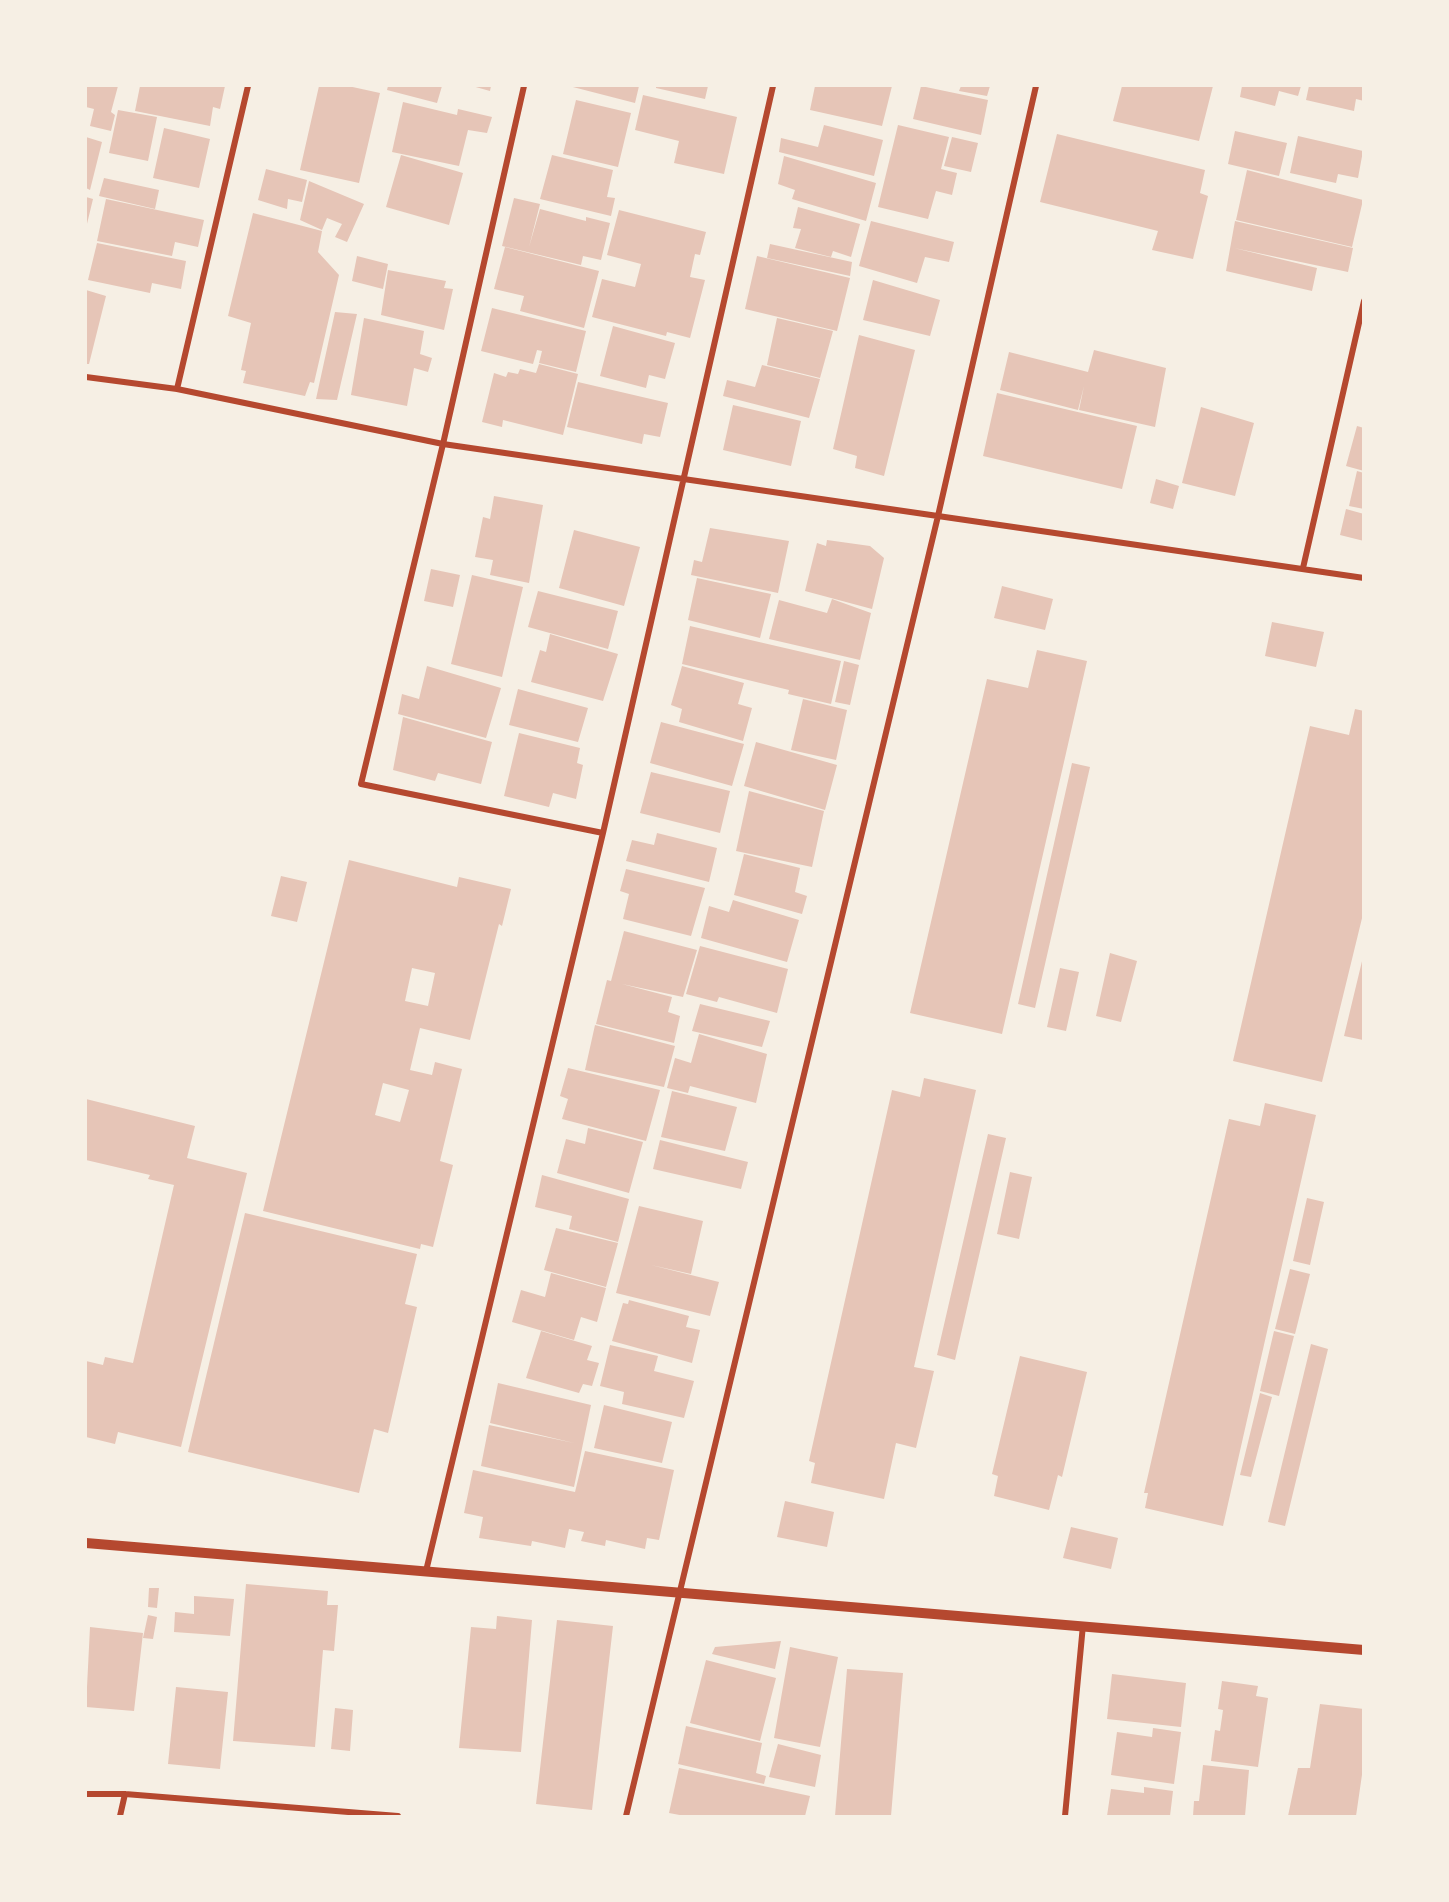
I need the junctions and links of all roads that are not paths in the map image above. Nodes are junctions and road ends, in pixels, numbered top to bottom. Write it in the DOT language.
graph roads {
  1 [pos="248,86"];
  2 [pos="524,86"];
  3 [pos="773,86"];
  4 [pos="1036,86"];
  5 [pos="1364,301"];
  6 [pos="86,377"];
  7 [pos="177,389"];
  8 [pos="443,444"];
  9 [pos="684,480"];
  10 [pos="938,516"];
  11 [pos="1303,568"];
  12 [pos="1364,578"];
  13 [pos="603,832"];
  14 [pos="86,1543"];
  15 [pos="426,1571"];
  16 [pos="678,1592"];
  17 [pos="1083,1625"];
  18 [pos="1364,1650"];
  19 [pos="86,1794"];
  20 [pos="125,1794"];
  21 [pos="120,1816"];
  22 [pos="398,1816"];
  23 [pos="626,1816"];
  24 [pos="1065,1816"];
  1 -- 7 [label="street"];
  2 -- 8 [label="street"];
  3 -- 9 [label="street"];
  4 -- 10 [label="street"];
  5 -- 11 [label="street"];
  6 -- 7 [label="street"];
  7 -- 8 [label="street"];
  8 -- 9 [label="street"];
  8 -- 13 [label="street"];
  9 -- 10 [label="street"];
  9 -- 13 [label="street"];
  10 -- 11 [label="street"];
  10 -- 16 [label="street"];
  11 -- 12 [label="street"];
  13 -- 15 [label="street"];
  14 -- 15 [label="street"];
  15 -- 16 [label="street"];
  16 -- 17 [label="street"];
  16 -- 23 [label="street"];
  17 -- 18 [label="street"];
  17 -- 24 [label="street"];
  19 -- 20 [label="street"];
  20 -- 21 [label="street"];
  20 -- 22 [label="street"];
}
